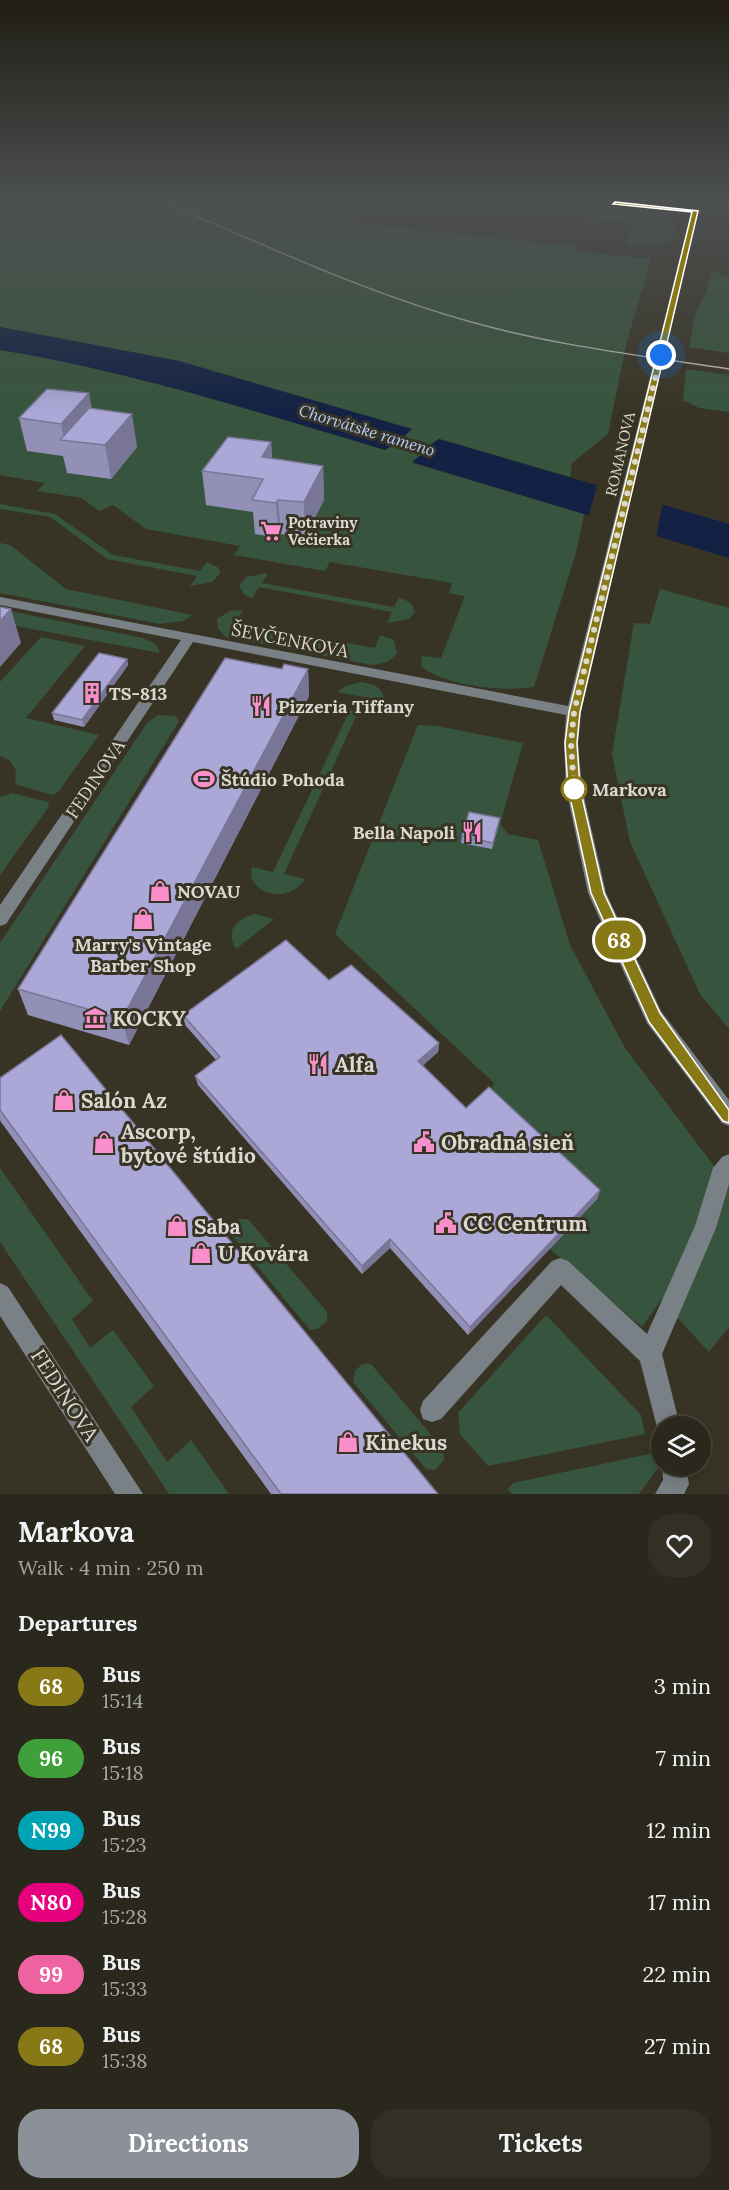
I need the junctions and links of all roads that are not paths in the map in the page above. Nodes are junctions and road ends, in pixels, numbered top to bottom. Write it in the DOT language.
graph roads {
  1 [pos="680,273"];
  2 [pos="0,601"];
  3 [pos="189,638"];
  4 [pos="574,712"];
  5 [pos="0,919"];
  6 [pos="729,1116"];
  7 [pos="729,1164"];
  8 [pos="0,1295"];
  9 [pos="650,1354"];
  10 [pos="432,1410"];
  11 [pos="666,1416"];
  12 [pos="675,1476"];
  13 [pos="130,1494"];
  14 [pos="668,1494"];
  1 -- 4 [label="street, ROMANOVA"];
  2 -- 3 [label="street, ŠEVČENKOVA"];
  3 -- 4 [label="street, ŠEVČENKOVA"];
  3 -- 5 [label="street, FEDINOVA"];
  4 -- 6 [label="street, ROMANOVA"];
  7 -- 9 [label="street"];
  8 -- 13 [label="street, FEDINOVA"];
  9 -- 10 [label="street"];
  9 -- 11 [label="street"];
  12 -- 14 [label="street"];
}
